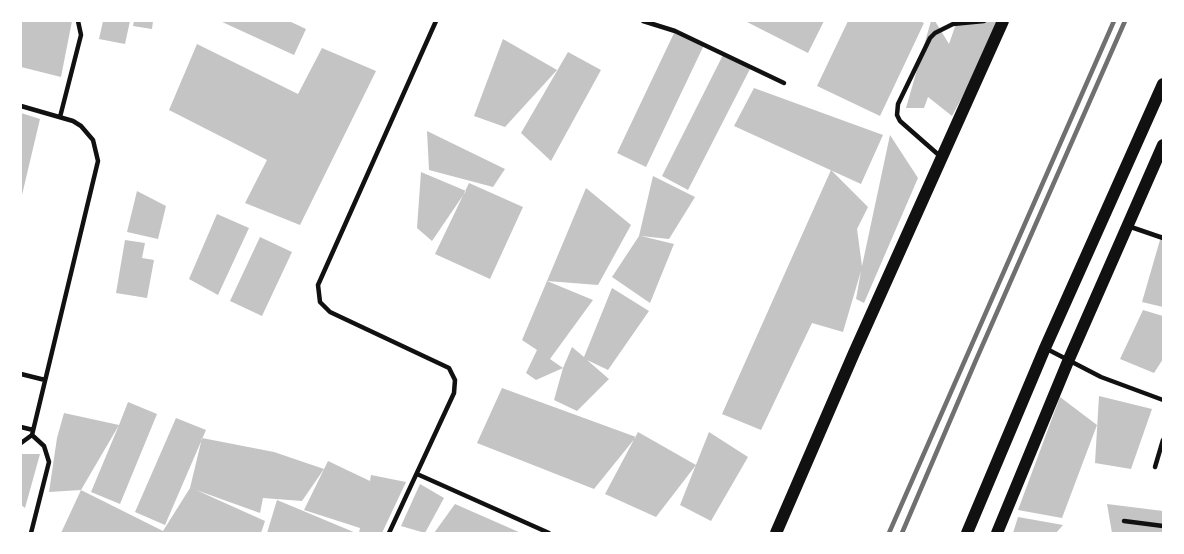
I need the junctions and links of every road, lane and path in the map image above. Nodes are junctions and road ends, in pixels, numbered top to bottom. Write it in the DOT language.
graph roads {
  1 [pos="78,21"];
  2 [pos="436,21"];
  3 [pos="643,21"];
  4 [pos="984,21"];
  5 [pos="1004,21"];
  6 [pos="784,83"];
  7 [pos="1163,84"];
  8 [pos="21,106"];
  9 [pos="60,117"];
  10 [pos="1163,145"];
  11 [pos="942,158"];
  12 [pos="1128,226"];
  13 [pos="1163,238"];
  14 [pos="1046,348"];
  15 [pos="1069,359"];
  16 [pos="21,374"];
  17 [pos="45,380"];
  18 [pos="1163,400"];
  19 [pos="21,427"];
  20 [pos="33,432"];
  21 [pos="1163,440"];
  22 [pos="21,442"];
  23 [pos="1155,467"];
  24 [pos="417,474"];
  25 [pos="1124,520"];
  26 [pos="1163,526"];
  27 [pos="31,533"];
  28 [pos="389,533"];
  29 [pos="549,533"];
  30 [pos="776,533"];
  31 [pos="967,533"];
  32 [pos="997,533"];
  1 -- 9 [label="lane"];
  2 -- 24 [label="lane"];
  3 -- 6 [label="lane"];
  4 -- 11 [label="lane"];
  5 -- 11 [label="main road"];
  7 -- 14 [label="main road"];
  8 -- 9 [label="lane"];
  9 -- 17 [label="lane"];
  10 -- 12 [label="main road"];
  11 -- 30 [label="main road"];
  12 -- 13 [label="lane"];
  12 -- 15 [label="main road"];
  14 -- 15 [label="lane"];
  14 -- 31 [label="main road"];
  15 -- 18 [label="lane"];
  15 -- 32 [label="main road"];
  16 -- 17 [label="lane"];
  17 -- 20 [label="lane"];
  19 -- 20 [label="lane"];
  20 -- 22 [label="lane"];
  20 -- 27 [label="lane"];
  21 -- 23 [label="lane"];
  24 -- 28 [label="lane"];
  24 -- 29 [label="lane"];
  25 -- 26 [label="lane"];
}
